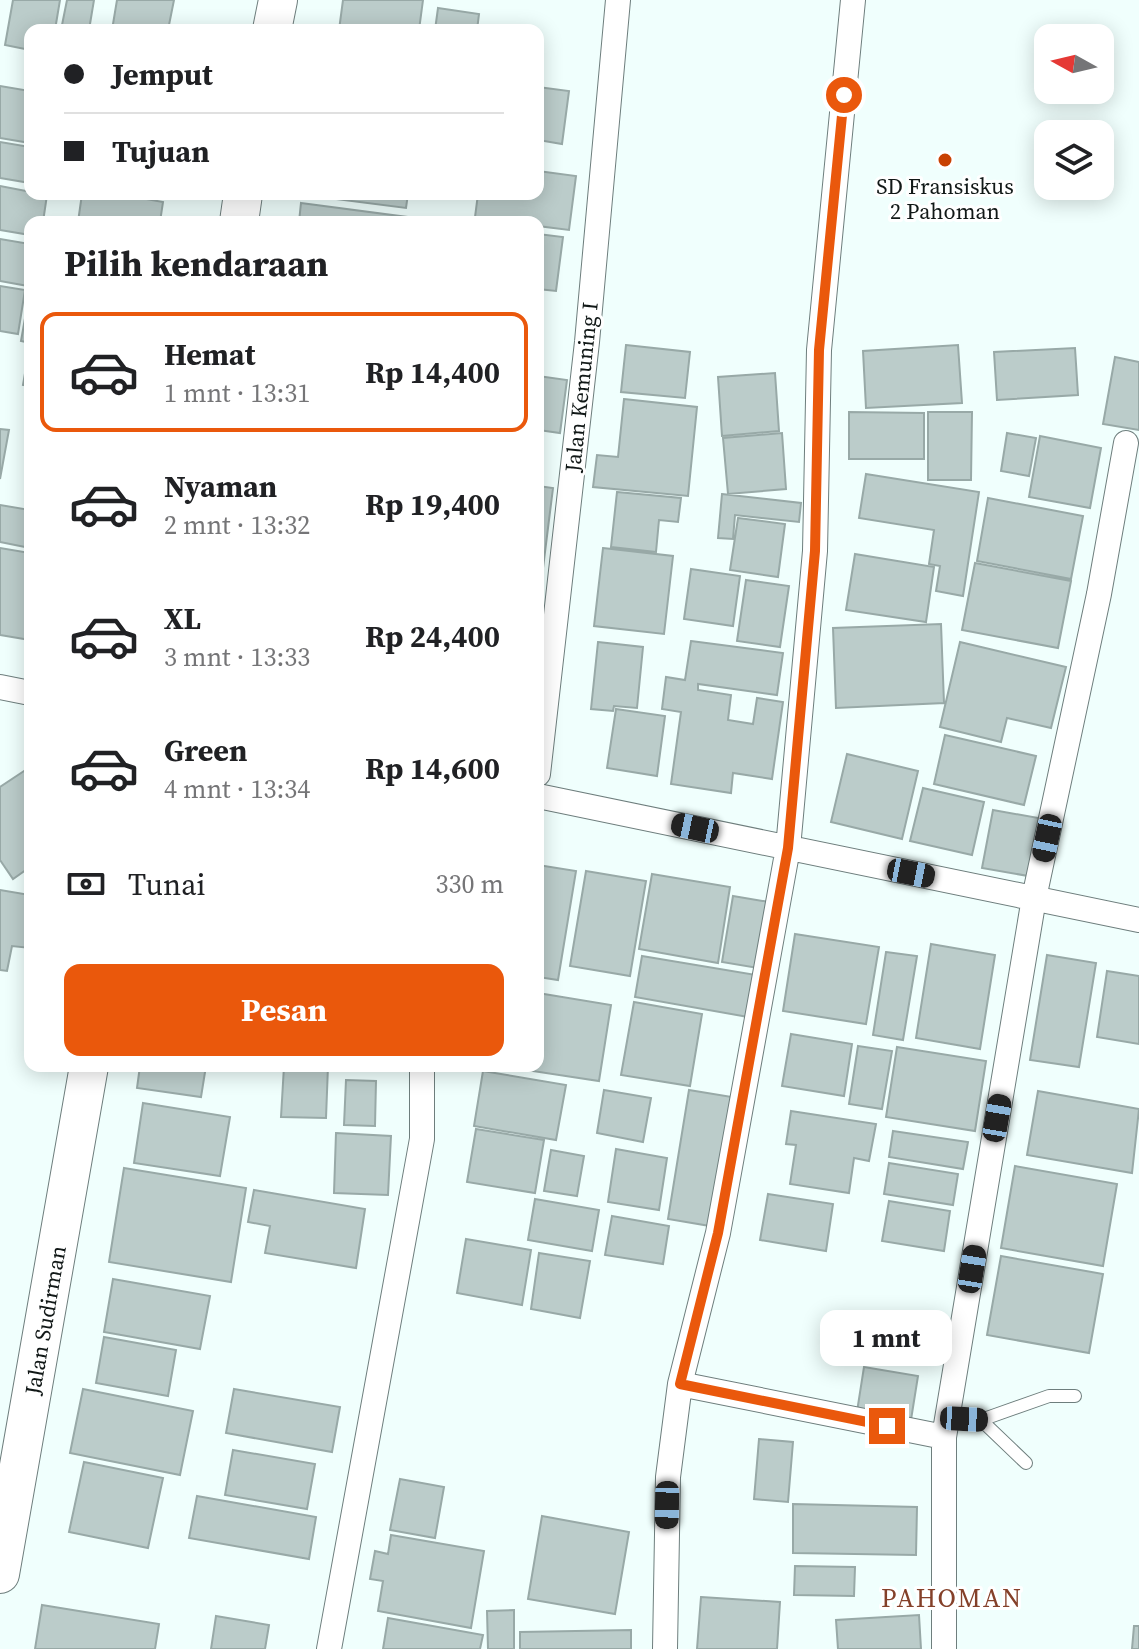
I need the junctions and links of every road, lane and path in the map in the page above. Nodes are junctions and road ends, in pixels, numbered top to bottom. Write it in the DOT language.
graph roads {
  1 [pos="278,0"];
  2 [pos="618,0"];
  3 [pos="853,0"];
  4 [pos="273,24"];
  5 [pos="1126,443"];
  6 [pos="0,687"];
  7 [pos="24,692"];
  8 [pos="544,721"];
  9 [pos="544,797"];
  10 [pos="788,848"];
  11 [pos="1034,898"];
  12 [pos="1139,920"];
  13 [pos="88,1072"];
  14 [pos="422,1072"];
  15 [pos="680,1384"];
  16 [pos="1075,1396"];
  17 [pos="981,1420"];
  18 [pos="946,1428"];
  19 [pos="1026,1463"];
  20 [pos="0,1574"];
  21 [pos="329,1649"];
  22 [pos="665,1649"];
  23 [pos="944,1649"];
  1 -- 4 [label="main road"];
  2 -- 8 [label="street, Jalan Kemuning I"];
  3 -- 10 [label="street"];
  5 -- 11 [label="street"];
  6 -- 7 [label="street"];
  9 -- 10 [label="street"];
  10 -- 11 [label="street"];
  10 -- 15 [label="street"];
  11 -- 12 [label="street"];
  11 -- 18 [label="street"];
  13 -- 20 [label="main road, Jalan Sudirman"];
  14 -- 21 [label="street"];
  15 -- 18 [label="street"];
  15 -- 22 [label="street"];
  16 -- 17 [label="lane"];
  17 -- 18 [label="lane"];
  17 -- 19 [label="lane"];
  18 -- 23 [label="street"];
}
